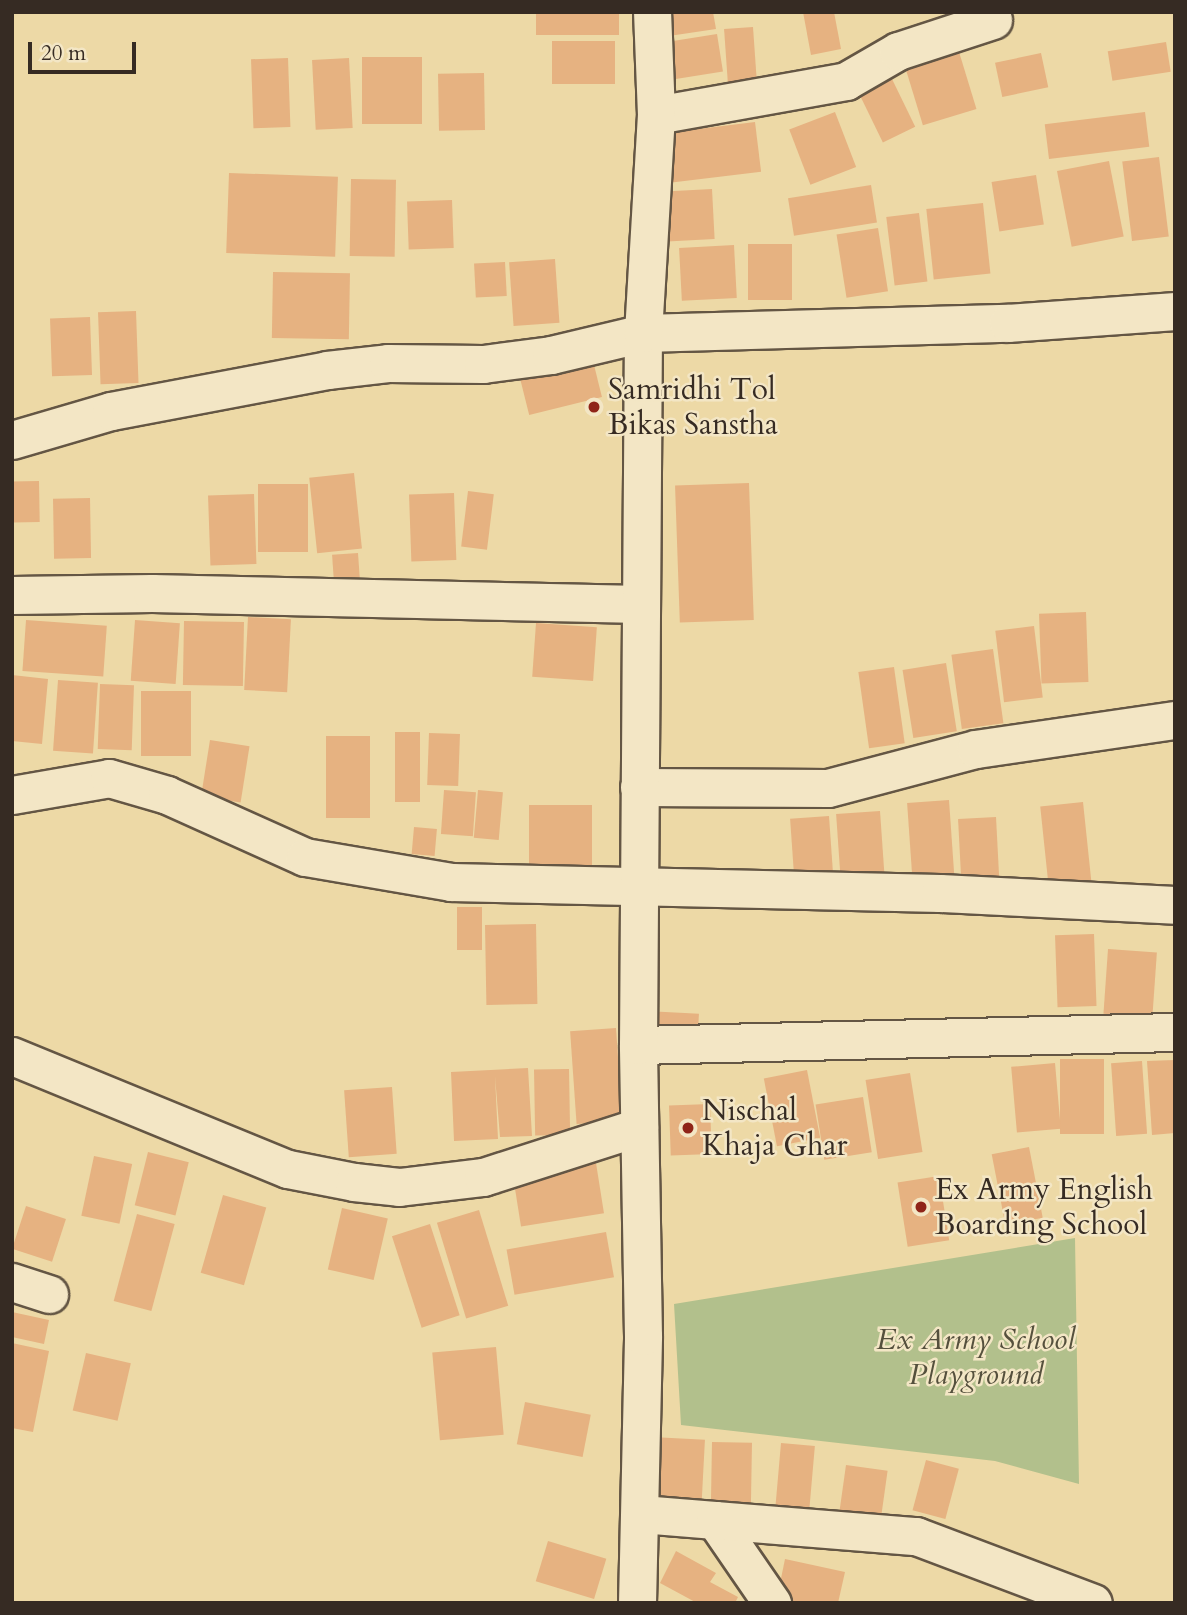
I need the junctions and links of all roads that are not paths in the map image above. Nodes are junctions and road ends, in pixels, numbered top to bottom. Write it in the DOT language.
graph roads {
  1 [pos="652,12"];
  2 [pos="993,20"];
  3 [pos="656,115"];
  4 [pos="1175,311"];
  5 [pos="643,333"];
  6 [pos="12,440"];
  7 [pos="12,595"];
  8 [pos="641,604"];
  9 [pos="1175,720"];
  10 [pos="639,787"];
  11 [pos="12,795"];
  12 [pos="639,885"];
  13 [pos="1175,905"];
  14 [pos="1175,1032"];
  15 [pos="638,1045"];
  16 [pos="12,1056"];
  17 [pos="639,1127"];
  18 [pos="12,1282"];
  19 [pos="49,1294"];
  20 [pos="641,1514"];
  21 [pos="715,1520"];
  22 [pos="637,1603"];
  23 [pos="772,1603"];
  24 [pos="1093,1603"];
  1 -- 3 [label="street"];
  2 -- 3 [label="street"];
  3 -- 5 [label="street"];
  4 -- 5 [label="street"];
  5 -- 6 [label="street"];
  5 -- 8 [label="street"];
  7 -- 8 [label="street"];
  8 -- 10 [label="street"];
  9 -- 10 [label="street"];
  10 -- 12 [label="street"];
  11 -- 12 [label="street"];
  12 -- 13 [label="street"];
  12 -- 15 [label="street"];
  14 -- 15 [label="street"];
  15 -- 17 [label="street"];
  16 -- 17 [label="street"];
  17 -- 20 [label="street"];
  18 -- 19 [label="street"];
  20 -- 21 [label="street"];
  20 -- 22 [label="street"];
  21 -- 23 [label="street"];
  21 -- 24 [label="street"];
}
